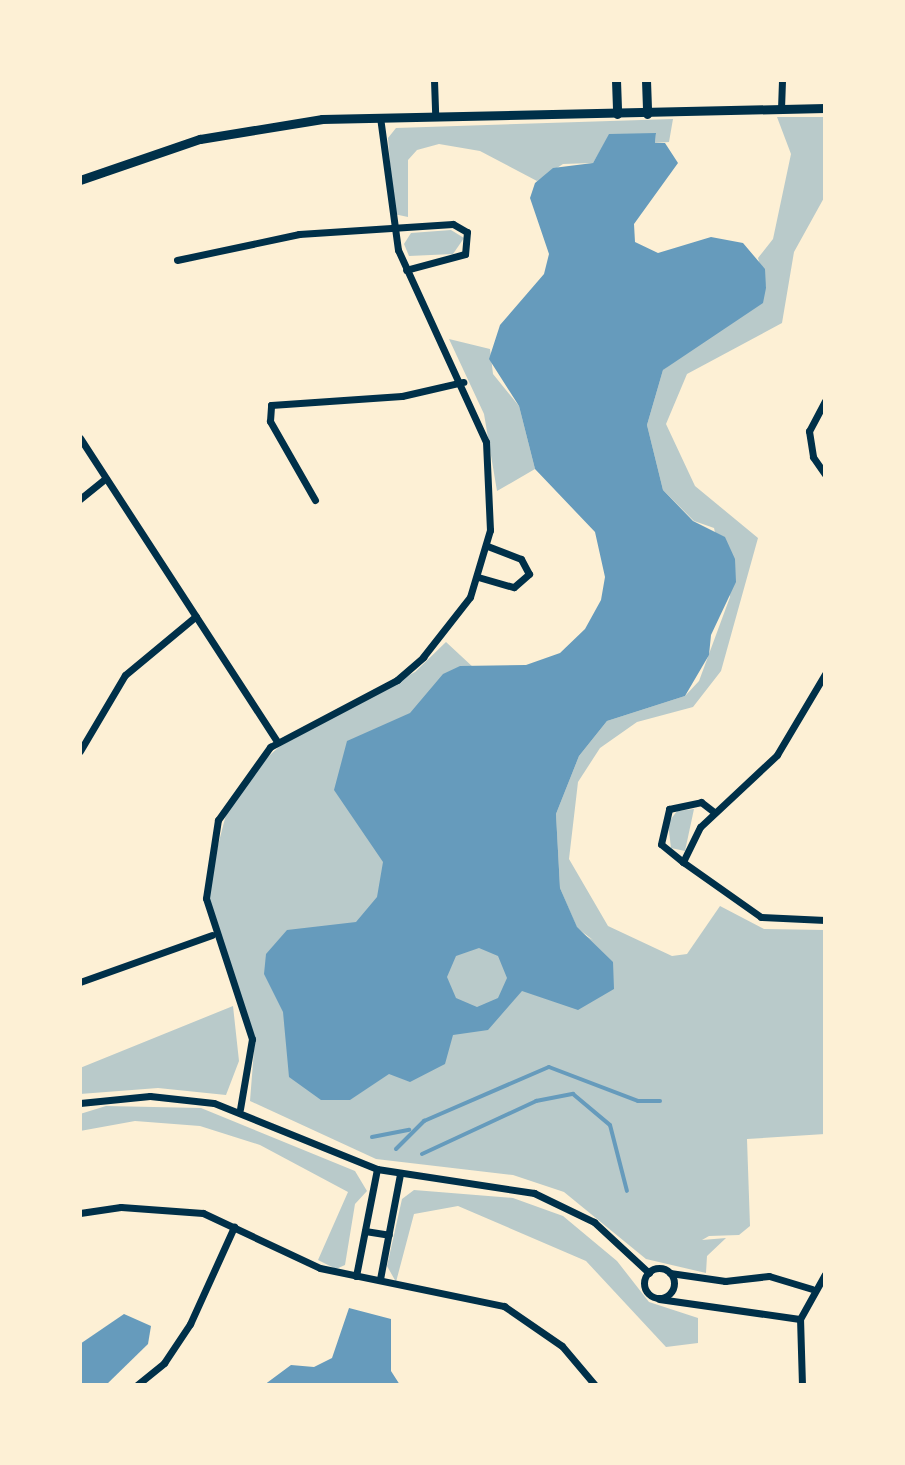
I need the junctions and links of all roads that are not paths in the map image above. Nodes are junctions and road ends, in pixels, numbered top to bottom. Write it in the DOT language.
graph roads {
  1 [pos="434,80"];
  2 [pos="616,80"];
  3 [pos="646,80"];
  4 [pos="782,80"];
  5 [pos="825,108"];
  6 [pos="781,109"];
  7 [pos="617,114"];
  8 [pos="647,114"];
  9 [pos="435,116"];
  10 [pos="380,117"];
  11 [pos="80,180"];
  12 [pos="392,228"];
  13 [pos="177,260"];
  14 [pos="406,270"];
  15 [pos="463,382"];
  16 [pos="825,401"];
  17 [pos="80,438"];
  18 [pos="825,474"];
  19 [pos="106,478"];
  20 [pos="80,499"];
  21 [pos="315,500"];
  22 [pos="487,546"];
  23 [pos="478,577"];
  24 [pos="196,616"];
  25 [pos="825,674"];
  26 [pos="277,741"];
  27 [pos="80,751"];
  28 [pos="714,812"];
  29 [pos="683,862"];
  30 [pos="825,920"];
  31 [pos="212,935"];
  32 [pos="80,982"];
  33 [pos="80,1103"];
  34 [pos="240,1109"];
  35 [pos="377,1169"];
  36 [pos="400,1174"];
  37 [pos="80,1213"];
  38 [pos="234,1227"];
  39 [pos="365,1231"];
  40 [pos="389,1235"];
  41 [pos="649,1273"];
  42 [pos="670,1273"];
  43 [pos="825,1274"];
  44 [pos="356,1276"];
  45 [pos="380,1279"];
  46 [pos="812,1289"];
  47 [pos="659,1299"];
  48 [pos="800,1319"];
  49 [pos="137,1385"];
  50 [pos="595,1385"];
  51 [pos="802,1385"];
  1 -- 9 [label="street"];
  2 -- 7 [label="street"];
  3 -- 8 [label="street"];
  4 -- 6 [label="street"];
  5 -- 6 [label="street"];
  6 -- 8 [label="street"];
  7 -- 8 [label="street"];
  7 -- 9 [label="street"];
  9 -- 10 [label="street"];
  10 -- 11 [label="street"];
  10 -- 12 [label="street"];
  12 -- 13 [label="street"];
  12 -- 14 [label="street"];
  12 -- 14 [label="street"];
  14 -- 15 [label="street"];
  15 -- 21 [label="street"];
  15 -- 22 [label="street"];
  16 -- 18 [label="street"];
  17 -- 19 [label="street"];
  19 -- 20 [label="street"];
  19 -- 24 [label="street"];
  22 -- 23 [label="street"];
  22 -- 23 [label="street"];
  23 -- 26 [label="street"];
  24 -- 26 [label="street"];
  24 -- 27 [label="street"];
  25 -- 28 [label="street"];
  26 -- 31 [label="street"];
  28 -- 29 [label="street"];
  28 -- 29 [label="street"];
  29 -- 30 [label="street"];
  31 -- 32 [label="street"];
  31 -- 34 [label="street"];
  33 -- 34 [label="street"];
  34 -- 35 [label="street"];
  35 -- 36 [label="street"];
  35 -- 39 [label="street"];
  36 -- 40 [label="street"];
  36 -- 41 [label="street"];
  37 -- 38 [label="street"];
  38 -- 44 [label="street"];
  38 -- 49 [label="street"];
  39 -- 40 [label="street"];
  39 -- 44 [label="street"];
  40 -- 45 [label="street"];
  41 -- 42 [label="street"];
  41 -- 47 [label="street"];
  42 -- 46 [label="street"];
  42 -- 47 [label="street"];
  43 -- 46 [label="street"];
  44 -- 45 [label="street"];
  45 -- 50 [label="street"];
  46 -- 48 [label="street"];
  47 -- 48 [label="street"];
  48 -- 51 [label="street"];
}
